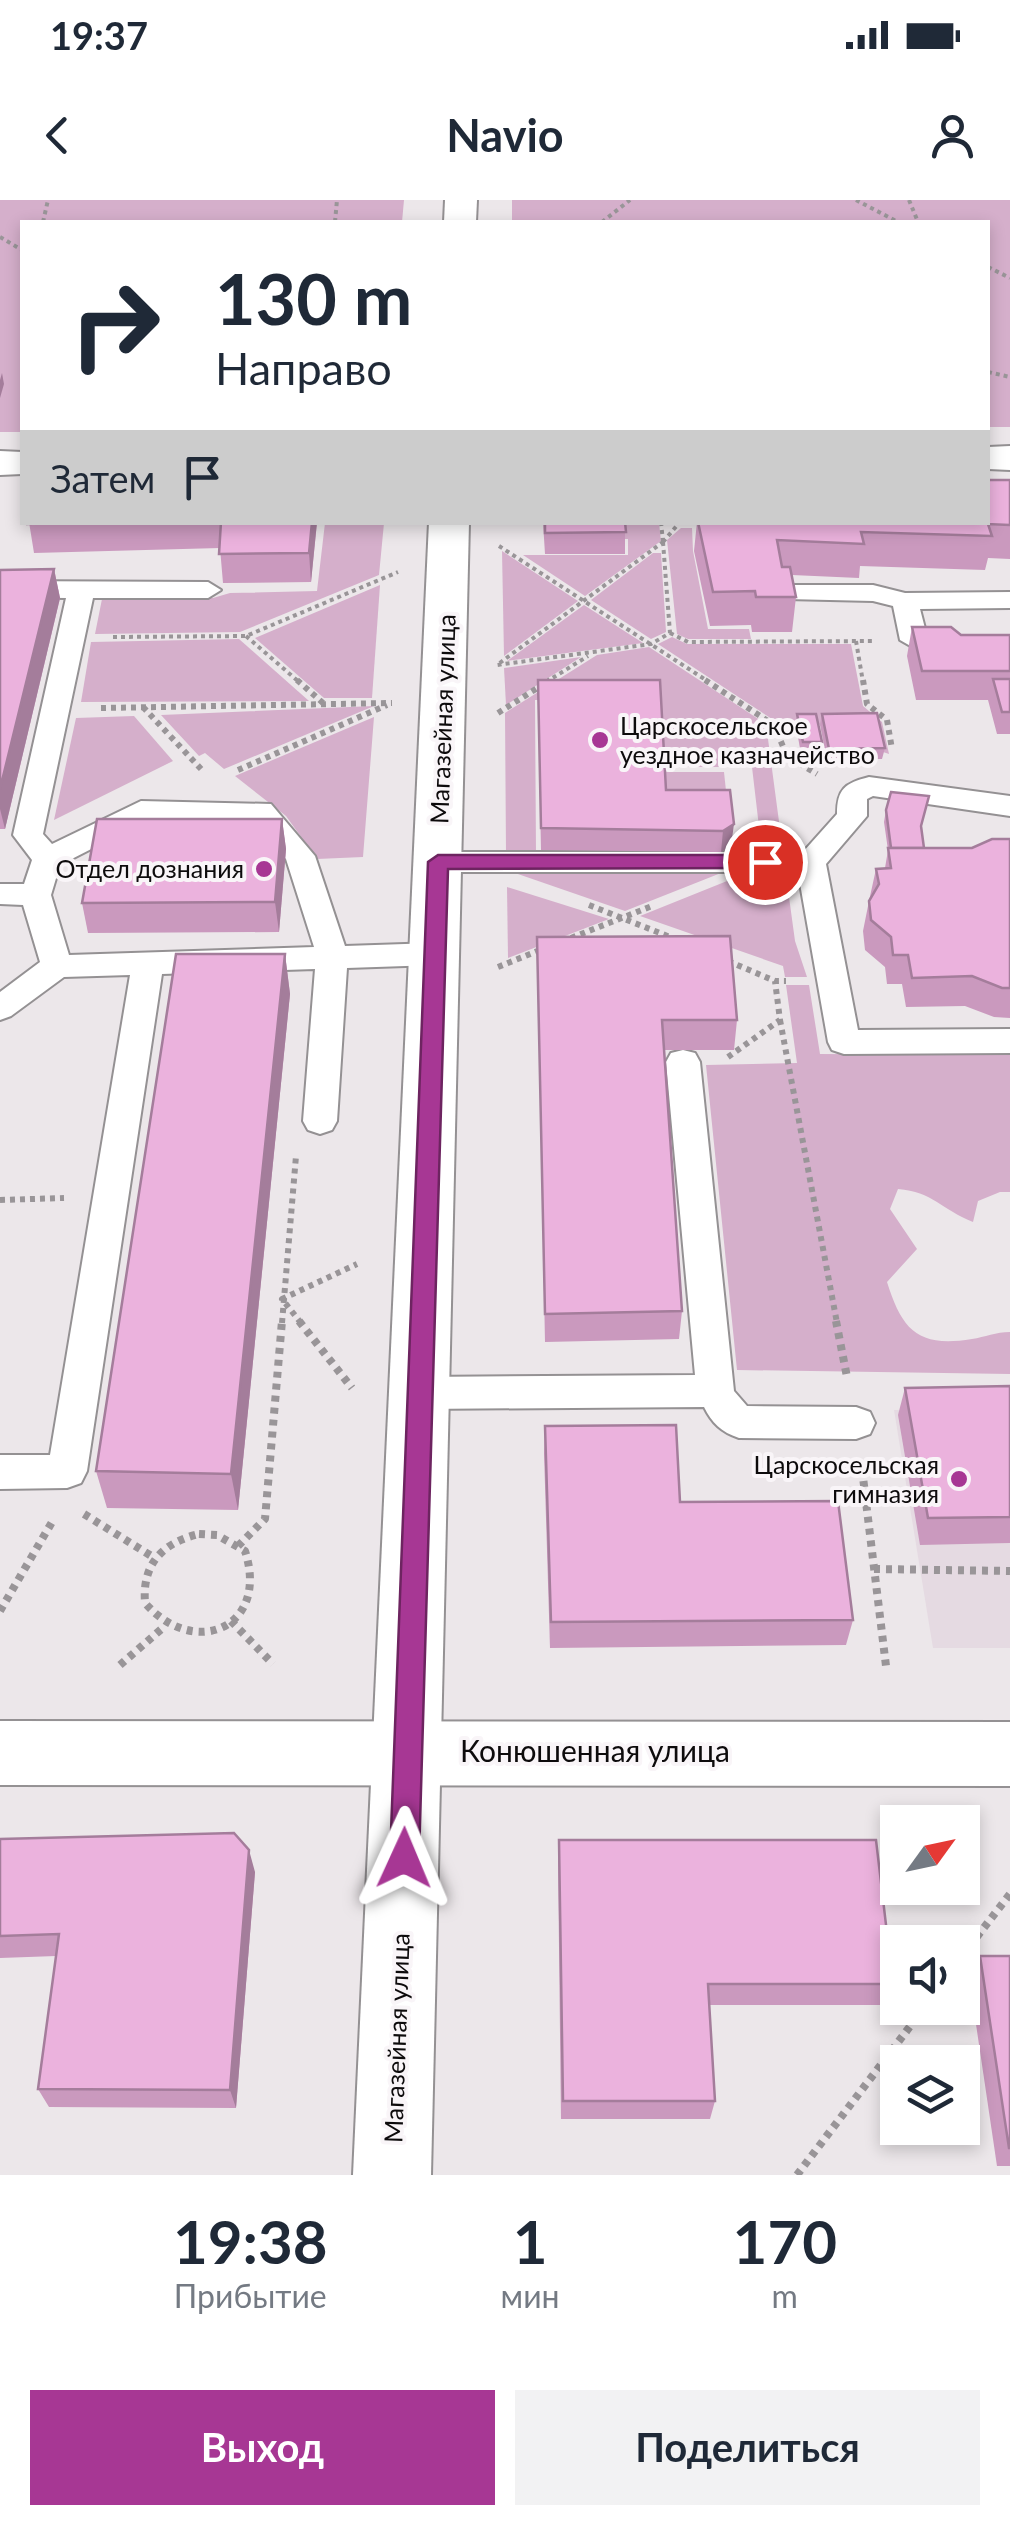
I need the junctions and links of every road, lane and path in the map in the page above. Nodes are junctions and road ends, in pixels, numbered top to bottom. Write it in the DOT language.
graph roads {
  1 [pos="630,200"];
  2 [pos="856,200"];
  3 [pos="605,220"];
  4 [pos="894,220"];
  5 [pos="661,525"];
  6 [pos="677,525"];
  7 [pos="473,534"];
  8 [pos="663,542"];
  9 [pos="404,570"];
  10 [pos="0,589"];
  11 [pos="81,590"];
  12 [pos="208,590"];
  13 [pos="795,592"];
  14 [pos="584,600"];
  15 [pos="1010,600"];
  16 [pos="905,601"];
  17 [pos="670,634"];
  18 [pos="246,636"];
  19 [pos="71,637"];
  20 [pos="914,640"];
  21 [pos="856,641"];
  22 [pos="650,644"];
  23 [pos="594,653"];
  24 [pos="324,704"];
  25 [pos="143,707"];
  26 [pos="55,708"];
  27 [pos="498,713"];
  28 [pos="912,793"];
  29 [pos="852,794"];
  30 [pos="211,795"];
  31 [pos="1010,806"];
  32 [pos="47,859"];
  33 [pos="438,862"];
  34 [pos="810,862"];
  35 [pos="0,894"];
  36 [pos="36,895"];
  37 [pos="659,903"];
  38 [pos="588,904"];
  39 [pos="623,917"];
  40 [pos="570,938"];
  41 [pos="691,945"];
  42 [pos="552,946"];
  43 [pos="332,954"];
  44 [pos="435,954"];
  45 [pos="725,960"];
  46 [pos="148,964"];
  47 [pos="57,966"];
  48 [pos="498,967"];
  49 [pos="832,980"];
  50 [pos="776,981"];
  51 [pos="0,1008"];
  52 [pos="780,1020"];
  53 [pos="1010,1041"];
  54 [pos="684,1074"];
  55 [pos="320,1121"];
  56 [pos="110,1197"];
  57 [pos="0,1200"];
  58 [pos="356,1264"];
  59 [pos="282,1299"];
  60 [pos="352,1388"];
  61 [pos="715,1392"];
  62 [pos="420,1393"];
  63 [pos="856,1423"];
  64 [pos="67,1471"];
  65 [pos="0,1472"];
  66 [pos="48,1524"];
  67 [pos="238,1546"];
  68 [pos="153,1557"];
  69 [pos="874,1568"];
  70 [pos="1010,1571"];
  71 [pos="0,1612"];
  72 [pos="231,1621"];
  73 [pos="164,1626"];
  74 [pos="273,1664"];
  75 [pos="120,1665"];
  76 [pos="886,1666"];
  77 [pos="406,1751"];
  78 [pos="0,1753"];
  79 [pos="1010,1754"];
  80 [pos="1010,1894"];
  81 [pos="980,1933"];
  82 [pos="911,2025"];
  83 [pos="392,2175"];
  84 [pos="796,2175"];
  1 -- 3 [label="path"];
  2 -- 4 [label="path"];
  5 -- 8 [label="path"];
  6 -- 8 [label="path"];
  7 -- 14 [label="path"];
  7 -- 33 [label="street, Магазейная улица"];
  8 -- 14 [label="path"];
  8 -- 17 [label="path"];
  9 -- 18 [label="path"];
  10 -- 11 [label="lane"];
  11 -- 12 [label="lane"];
  11 -- 19 [label="lane"];
  13 -- 16 [label="lane"];
  14 -- 22 [label="path"];
  14 -- 23 [label="path"];
  15 -- 16 [label="lane"];
  16 -- 20 [label="lane"];
  17 -- 21 [label="path"];
  17 -- 22 [label="path"];
  18 -- 19 [label="path"];
  18 -- 24 [label="path"];
  19 -- 26 [label="lane"];
  20 -- 21 [label="path"];
  21 -- 28 [label="path"];
  22 -- 23 [label="path"];
  22 -- 29 [label="path"];
  23 -- 27 [label="path"];
  24 -- 25 [label="path"];
  24 -- 30 [label="path"];
  25 -- 26 [label="path"];
  25 -- 30 [label="path"];
  26 -- 32 [label="lane"];
  28 -- 29 [label="lane"];
  28 -- 31 [label="lane"];
  29 -- 34 [label="lane"];
  30 -- 32 [label="lane"];
  30 -- 43 [label="lane"];
  32 -- 36 [label="lane"];
  33 -- 34 [label="lane"];
  33 -- 44 [label="street, Магазейная улица"];
  34 -- 49 [label="lane"];
  35 -- 36 [label="lane"];
  36 -- 47 [label="lane"];
  37 -- 39 [label="path"];
  38 -- 39 [label="path"];
  39 -- 40 [label="path"];
  39 -- 41 [label="path"];
  42 -- 48 [label="path"];
  43 -- 44 [label="lane"];
  43 -- 46 [label="lane"];
  43 -- 55 [label="lane"];
  44 -- 62 [label="street, Магазейная улица"];
  45 -- 50 [label="path"];
  46 -- 47 [label="lane"];
  46 -- 56 [label="lane"];
  47 -- 51 [label="lane"];
  49 -- 50 [label="path"];
  49 -- 53 [label="lane"];
  50 -- 52 [label="path"];
  52 -- 54 [label="path"];
  52 -- 63 [label="path"];
  54 -- 61 [label="lane"];
  55 -- 59 [label="path"];
  56 -- 57 [label="path"];
  56 -- 64 [label="lane"];
  58 -- 59 [label="path"];
  59 -- 60 [label="path"];
  59 -- 67 [label="path"];
  61 -- 62 [label="lane"];
  61 -- 63 [label="lane"];
  62 -- 77 [label="street, Магазейная улица"];
  63 -- 69 [label="path"];
  64 -- 65 [label="lane"];
  64 -- 68 [label="path"];
  66 -- 71 [label="path"];
  67 -- 68 [label="path"];
  67 -- 72 [label="path"];
  68 -- 73 [label="path"];
  69 -- 70 [label="path"];
  69 -- 76 [label="path"];
  72 -- 73 [label="path"];
  72 -- 74 [label="path"];
  73 -- 75 [label="path"];
  77 -- 78 [label="street, Конюшенная улица"];
  77 -- 79 [label="street, Конюшенная улица"];
  77 -- 83 [label="street, Магазейная улица"];
  80 -- 81 [label="path"];
  82 -- 84 [label="path"];
}
